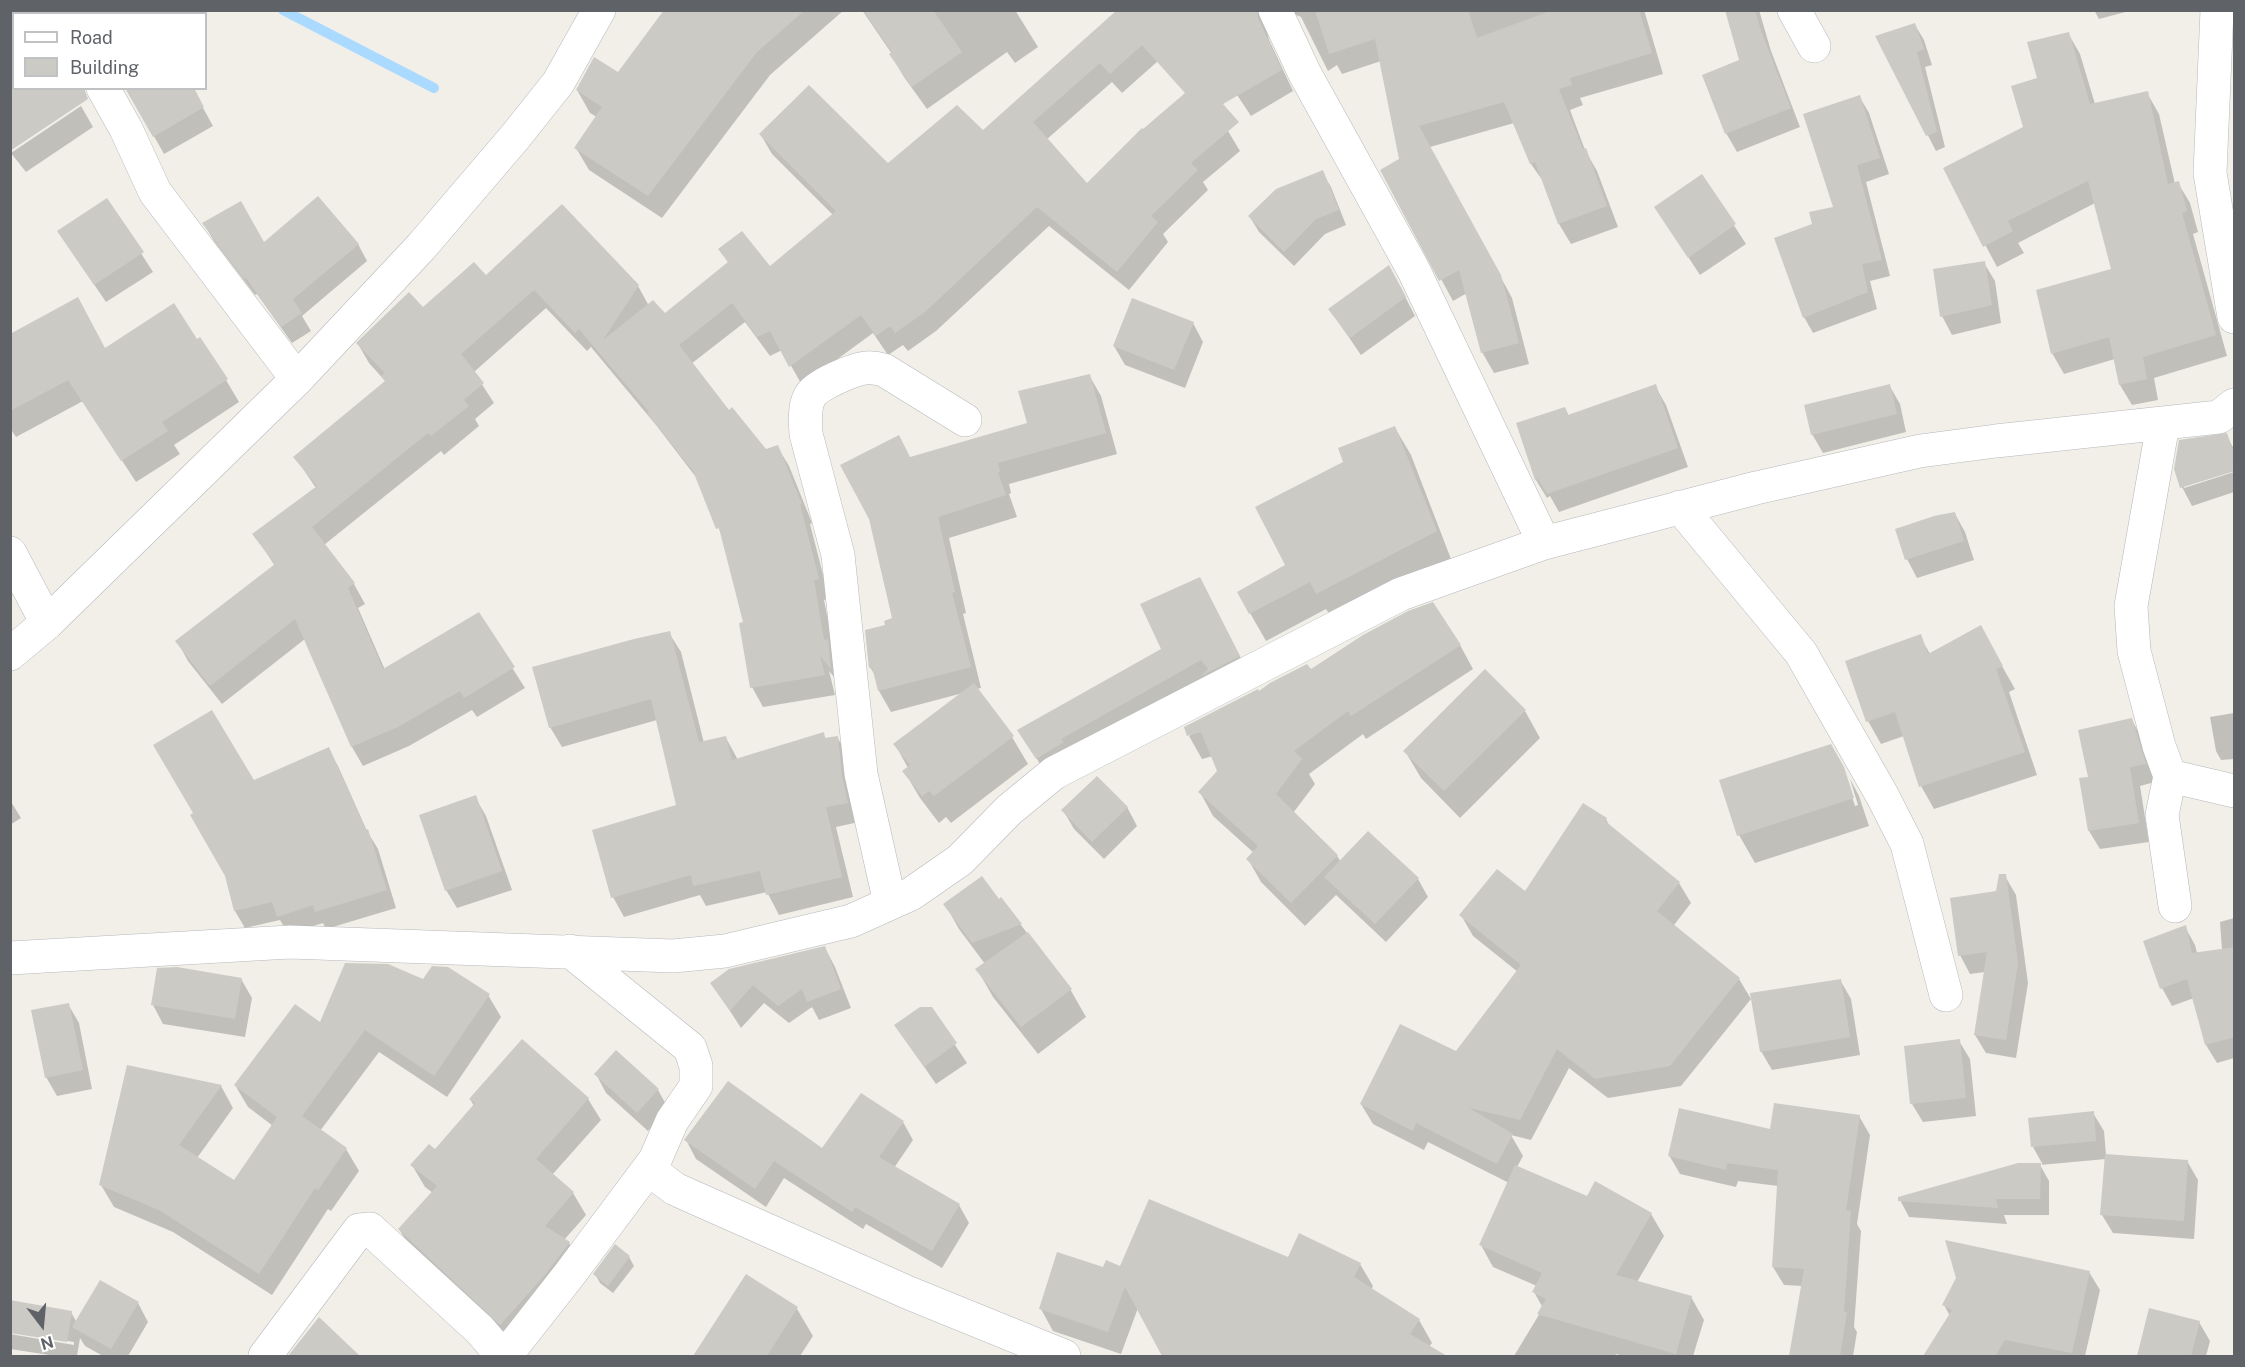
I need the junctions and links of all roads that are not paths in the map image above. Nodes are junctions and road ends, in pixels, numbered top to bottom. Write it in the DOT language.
graph roads {
  1 [pos="599,10"];
  2 [pos="1275,10"];
  3 [pos="1794,10"];
  4 [pos="2217,10"];
  5 [pos="1814,46"];
  6 [pos="104,90"];
  7 [pos="2235,317"];
  8 [pos="297,379"];
  9 [pos="2235,405"];
  10 [pos="964,420"];
  11 [pos="2163,424"];
  12 [pos="1680,507"];
  13 [pos="1544,543"];
  14 [pos="10,553"];
  15 [pos="47,622"];
  16 [pos="10,654"];
  17 [pos="2170,776"];
  18 [pos="2235,791"];
  19 [pos="890,903"];
  20 [pos="2175,906"];
  21 [pos="570,951"];
  22 [pos="10,958"];
  23 [pos="1946,994"];
  24 [pos="654,1160"];
  25 [pos="265,1356"];
  26 [pos="1064,1356"];
  1 -- 8 [label="street"];
  2 -- 13 [label="street"];
  3 -- 5 [label="street"];
  4 -- 7 [label="street"];
  6 -- 8 [label="street"];
  8 -- 15 [label="street"];
  9 -- 11 [label="street"];
  10 -- 19 [label="street"];
  11 -- 12 [label="street"];
  11 -- 17 [label="street"];
  12 -- 13 [label="street"];
  12 -- 23 [label="street"];
  13 -- 19 [label="street"];
  14 -- 15 [label="street"];
  15 -- 16 [label="street"];
  17 -- 18 [label="street"];
  17 -- 20 [label="street"];
  19 -- 21 [label="street"];
  21 -- 22 [label="street"];
  21 -- 24 [label="street"];
  24 -- 25 [label="street"];
  24 -- 26 [label="street"];
}
